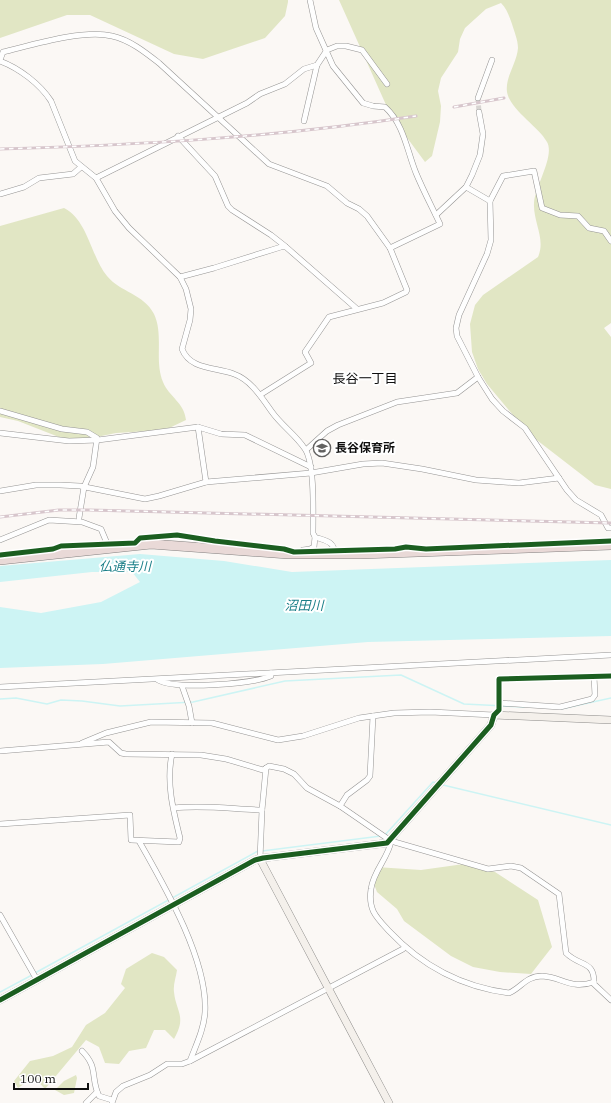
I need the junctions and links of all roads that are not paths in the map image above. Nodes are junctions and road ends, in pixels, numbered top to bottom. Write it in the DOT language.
graph roads {
  1 [pos="310,0"];
  2 [pos="326,50"];
  3 [pos="0,60"];
  4 [pos="492,60"];
  5 [pos="317,64"];
  6 [pos="387,84"];
  7 [pos="478,98"];
  8 [pos="480,112"];
  9 [pos="217,117"];
  10 [pos="304,121"];
  11 [pos="178,136"];
  12 [pos="81,167"];
  13 [pos="96,178"];
  14 [pos="466,187"];
  15 [pos="0,194"];
  16 [pos="490,201"];
  17 [pos="436,215"];
  18 [pos="611,241"];
  19 [pos="286,247"];
  20 [pos="390,248"];
  21 [pos="180,277"];
  22 [pos="356,309"];
  23 [pos="478,377"];
  24 [pos="260,395"];
  25 [pos="0,411"];
  26 [pos="198,427"];
  27 [pos="0,433"];
  28 [pos="98,440"];
  29 [pos="306,450"];
  30 [pos="311,466"];
  31 [pos="311,473"];
  32 [pos="559,478"];
  33 [pos="206,482"];
  34 [pos="84,487"];
  35 [pos="0,491"];
  36 [pos="79,518"];
  37 [pos="64,520"];
  38 [pos="89,524"];
  39 [pos="611,528"];
  40 [pos="315,538"];
  41 [pos="0,540"];
  42 [pos="611,545"];
  43 [pos="109,548"];
  44 [pos="271,553"];
  45 [pos="335,554"];
  46 [pos="0,560"];
  47 [pos="611,655"];
  48 [pos="270,673"];
  49 [pos="594,676"];
  50 [pos="611,676"];
  51 [pos="157,679"];
  52 [pos="182,686"];
  53 [pos="0,687"];
  54 [pos="499,703"];
  55 [pos="496,712"];
  56 [pos="373,716"];
  57 [pos="611,720"];
  58 [pos="192,723"];
  59 [pos="82,744"];
  60 [pos="0,751"];
  61 [pos="172,754"];
  62 [pos="266,768"];
  63 [pos="340,806"];
  64 [pos="174,808"];
  65 [pos="262,810"];
  66 [pos="0,824"];
  67 [pos="139,841"];
  68 [pos="390,841"];
  69 [pos="260,857"];
  70 [pos="174,905"];
  71 [pos="0,915"];
  72 [pos="404,946"];
  73 [pos="36,980"];
  74 [pos="594,982"];
  75 [pos="328,989"];
  76 [pos="0,1000"];
  77 [pos="611,1000"];
  78 [pos="82,1052"];
  79 [pos="190,1061"];
  80 [pos="97,1092"];
  81 [pos="112,1102"];
  82 [pos="86,1103"];
  83 [pos="389,1103"];
  1 -- 2 [label="street"];
  2 -- 5 [label="street"];
  2 -- 6 [label="street"];
  2 -- 17 [label="street"];
  3 -- 9 [label="street"];
  3 -- 12 [label="street"];
  4 -- 7 [label="street"];
  5 -- 9 [label="street"];
  5 -- 10 [label="street"];
  8 -- 14 [label="street"];
  9 -- 11 [label="street"];
  9 -- 20 [label="street"];
  11 -- 13 [label="street"];
  11 -- 19 [label="street"];
  12 -- 13 [label="street"];
  12 -- 15 [label="street"];
  13 -- 21 [label="street"];
  14 -- 16 [label="street"];
  14 -- 17 [label="street"];
  16 -- 18 [label="street"];
  16 -- 23 [label="street"];
  17 -- 20 [label="street"];
  19 -- 21 [label="street"];
  19 -- 22 [label="street"];
  20 -- 22 [label="street"];
  21 -- 24 [label="street"];
  22 -- 24 [label="street"];
  23 -- 29 [label="street"];
  23 -- 32 [label="street"];
  24 -- 29 [label="street"];
  25 -- 28 [label="street"];
  26 -- 28 [label="street"];
  26 -- 30 [label="street"];
  26 -- 33 [label="street"];
  27 -- 28 [label="street"];
  28 -- 34 [label="street"];
  29 -- 30 [label="street"];
  30 -- 31 [label="street"];
  31 -- 32 [label="street"];
  31 -- 33 [label="street"];
  31 -- 40 [label="street"];
  32 -- 39 [label="street"];
  33 -- 34 [label="street"];
  34 -- 35 [label="street"];
  34 -- 36 [label="street"];
  36 -- 37 [label="street"];
  36 -- 38 [label="street"];
  37 -- 38 [label="street"];
  37 -- 41 [label="street"];
  38 -- 43 [label="street"];
  40 -- 44 [label="street"];
  40 -- 45 [label="street"];
  42 -- 45 [label="highway"];
  43 -- 44 [label="highway"];
  43 -- 46 [label="highway"];
  44 -- 45 [label="highway"];
  47 -- 48 [label="street"];
  48 -- 51 [label="street"];
  48 -- 52 [label="street"];
  49 -- 50 [label="street"];
  49 -- 54 [label="street"];
  49 -- 54 [label="street"];
  51 -- 52 [label="street"];
  51 -- 53 [label="street"];
  52 -- 58 [label="street"];
  54 -- 55 [label="street"];
  55 -- 56 [label="street"];
  55 -- 57 [label="street"];
  55 -- 68 [label="street"];
  56 -- 58 [label="street"];
  56 -- 63 [label="street"];
  58 -- 59 [label="street"];
  59 -- 60 [label="street"];
  59 -- 61 [label="street"];
  61 -- 62 [label="street"];
  61 -- 64 [label="street"];
  62 -- 63 [label="street"];
  62 -- 65 [label="street"];
  63 -- 68 [label="street"];
  64 -- 65 [label="street"];
  64 -- 67 [label="street"];
  65 -- 69 [label="street"];
  66 -- 67 [label="street"];
  67 -- 70 [label="street"];
  68 -- 69 [label="street"];
  68 -- 72 [label="street"];
  68 -- 74 [label="street"];
  69 -- 70 [label="street"];
  69 -- 75 [label="street"];
  70 -- 73 [label="street"];
  70 -- 79 [label="street"];
  71 -- 73 [label="street"];
  72 -- 74 [label="street"];
  72 -- 75 [label="street"];
  73 -- 76 [label="street"];
  74 -- 77 [label="street"];
  75 -- 79 [label="street"];
  75 -- 83 [label="street"];
  78 -- 80 [label="street"];
  79 -- 81 [label="street"];
  80 -- 81 [label="street"];
  80 -- 82 [label="street"];
}
